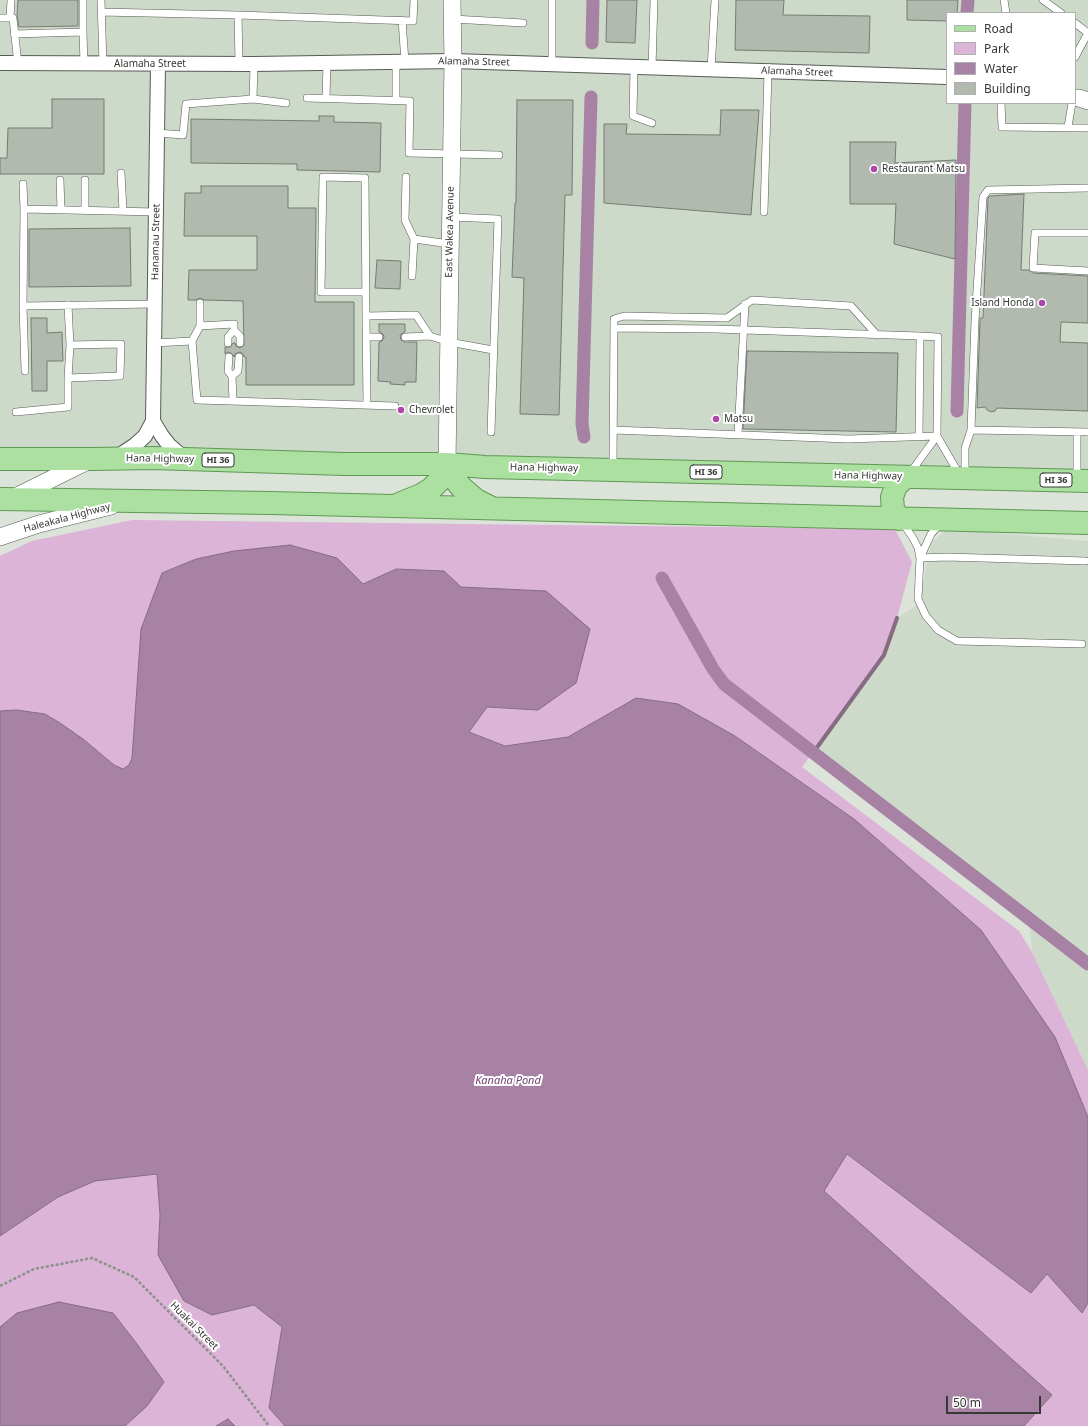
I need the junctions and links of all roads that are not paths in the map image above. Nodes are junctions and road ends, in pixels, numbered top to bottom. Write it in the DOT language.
graph roads {
  1 [pos="11,0"];
  2 [pos="84,0"];
  3 [pos="101,0"];
  4 [pos="414,0"];
  5 [pos="452,0"];
  6 [pos="552,0"];
  7 [pos="654,0"];
  8 [pos="715,0"];
  9 [pos="1004,0"];
  10 [pos="1043,0"];
  11 [pos="102,12"];
  12 [pos="1006,12"];
  13 [pos="1060,12"];
  14 [pos="238,15"];
  15 [pos="0,18"];
  16 [pos="10,18"];
  17 [pos="453,19"];
  18 [pos="402,20"];
  19 [pos="522,23"];
  20 [pos="1076,24"];
  21 [pos="83,32"];
  22 [pos="1088,33"];
  23 [pos="14,34"];
  24 [pos="1076,55"];
  25 [pos="453,61"];
  26 [pos="327,62"];
  27 [pos="401,62"];
  28 [pos="239,63"];
  29 [pos="0,64"];
  30 [pos="18,64"];
  31 [pos="84,64"];
  32 [pos="103,64"];
  33 [pos="158,64"];
  34 [pos="254,64"];
  35 [pos="552,64"];
  36 [pos="634,67"];
  37 [pos="652,68"];
  38 [pos="711,70"];
  39 [pos="768,72"];
  40 [pos="946,77"];
  41 [pos="307,98"];
  42 [pos="326,98"];
  43 [pos="253,99"];
  44 [pos="1078,100"];
  45 [pos="396,101"];
  46 [pos="286,103"];
  47 [pos="1001,104"];
  48 [pos="652,123"];
  49 [pos="1068,128"];
  50 [pos="1088,128"];
  51 [pos="158,133"];
  52 [pos="452,154"];
  53 [pos="499,155"];
  54 [pos="121,173"];
  55 [pos="406,177"];
  56 [pos="60,180"];
  57 [pos="86,180"];
  58 [pos="23,184"];
  59 [pos="1088,188"];
  60 [pos="24,208"];
  61 [pos="61,210"];
  62 [pos="85,210"];
  63 [pos="122,211"];
  64 [pos="156,212"];
  65 [pos="764,212"];
  66 [pos="451,217"];
  67 [pos="1088,233"];
  68 [pos="414,239"];
  69 [pos="450,244"];
  70 [pos="1088,271"];
  71 [pos="412,276"];
  72 [pos="365,292"];
  73 [pos="200,303"];
  74 [pos="155,304"];
  75 [pos="745,304"];
  76 [pos="68,305"];
  77 [pos="23,306"];
  78 [pos="366,316"];
  79 [pos="200,326"];
  80 [pos="614,328"];
  81 [pos="234,330"];
  82 [pos="743,330"];
  83 [pos="877,335"];
  84 [pos="430,336"];
  85 [pos="920,336"];
  86 [pos="366,337"];
  87 [pos="379,337"];
  88 [pos="405,337"];
  89 [pos="192,341"];
  90 [pos="449,342"];
  91 [pos="154,343"];
  92 [pos="228,343"];
  93 [pos="240,343"];
  94 [pos="70,345"];
  95 [pos="493,350"];
  96 [pos="229,357"];
  97 [pos="239,357"];
  98 [pos="25,371"];
  99 [pos="232,376"];
  100 [pos="68,378"];
  101 [pos="233,401"];
  102 [pos="367,405"];
  103 [pos="394,406"];
  104 [pos="16,412"];
  105 [pos="153,421"];
  106 [pos="613,430"];
  107 [pos="971,430"];
  108 [pos="491,432"];
  109 [pos="1076,432"];
  110 [pos="1088,432"];
  111 [pos="738,434"];
  112 [pos="937,436"];
  113 [pos="919,437"];
  114 [pos="0,459"];
  115 [pos="92,459"];
  116 [pos="115,459"];
  117 [pos="185,459"];
  118 [pos="447,464"];
  119 [pos="613,470"];
  120 [pos="907,477"];
  121 [pos="964,478"];
  122 [pos="1082,481"];
  123 [pos="134,500"];
  124 [pos="4,502"];
  125 [pos="388,506"];
  126 [pos="493,509"];
  127 [pos="899,519"];
  128 [pos="947,520"];
  129 [pos="1088,523"];
  130 [pos="0,537"];
  131 [pos="920,558"];
  132 [pos="1086,561"];
  133 [pos="1082,644"];
  1 -- 16 [label="lane"];
  2 -- 21 [label="lane"];
  3 -- 11 [label="lane"];
  4 -- 18 [label="lane"];
  5 -- 17 [label="street, East Wakea Avenue"];
  6 -- 35 [label="lane"];
  7 -- 37 [label="lane"];
  8 -- 38 [label="lane"];
  9 -- 12 [label="lane"];
  10 -- 13 [label="lane"];
  11 -- 14 [label="lane"];
  11 -- 32 [label="lane"];
  14 -- 18 [label="lane"];
  14 -- 28 [label="lane"];
  15 -- 16 [label="lane"];
  16 -- 23 [label="lane"];
  17 -- 19 [label="lane"];
  17 -- 25 [label="street, East Wakea Avenue"];
  18 -- 27 [label="lane"];
  20 -- 22 [label="lane"];
  21 -- 23 [label="lane"];
  21 -- 31 [label="lane"];
  22 -- 24 [label="lane"];
  23 -- 30 [label="lane"];
  25 -- 27 [label="street, Alamaha Street"];
  25 -- 35 [label="street, Alamaha Street"];
  25 -- 52 [label="street, East Wakea Avenue"];
  26 -- 27 [label="street, Alamaha Street"];
  26 -- 34 [label="street, Alamaha Street"];
  26 -- 42 [label="lane"];
  27 -- 45 [label="lane"];
  28 -- 33 [label="street, Alamaha Street"];
  28 -- 34 [label="street, Alamaha Street"];
  29 -- 30 [label="street, Alamaha Street"];
  30 -- 31 [label="street, Alamaha Street"];
  31 -- 32 [label="street, Alamaha Street"];
  32 -- 33 [label="street, Alamaha Street"];
  33 -- 51 [label="street, Hanamau Street"];
  34 -- 43 [label="lane"];
  35 -- 36 [label="street, Alamaha Street"];
  36 -- 37 [label="street, Alamaha Street"];
  36 -- 48 [label="lane"];
  37 -- 38 [label="street, Alamaha Street"];
  38 -- 39 [label="street, Alamaha Street"];
  39 -- 40 [label="street, Alamaha Street"];
  39 -- 65 [label="lane"];
  41 -- 42 [label="lane"];
  42 -- 45 [label="lane"];
  43 -- 46 [label="lane"];
  43 -- 51 [label="lane"];
  44 -- 49 [label="lane"];
  45 -- 52 [label="lane"];
  47 -- 49 [label="lane"];
  49 -- 50 [label="lane"];
  51 -- 64 [label="street, Hanamau Street"];
  52 -- 53 [label="lane"];
  52 -- 66 [label="street, East Wakea Avenue"];
  54 -- 63 [label="lane"];
  55 -- 68 [label="lane"];
  56 -- 61 [label="lane"];
  57 -- 62 [label="lane"];
  58 -- 60 [label="lane"];
  59 -- 107 [label="lane"];
  60 -- 61 [label="lane"];
  60 -- 77 [label="lane"];
  61 -- 62 [label="lane"];
  62 -- 63 [label="lane"];
  63 -- 64 [label="lane"];
  64 -- 74 [label="street, Hanamau Street"];
  66 -- 69 [label="street, East Wakea Avenue"];
  66 -- 95 [label="lane"];
  67 -- 70 [label="lane"];
  68 -- 69 [label="lane"];
  68 -- 71 [label="lane"];
  69 -- 90 [label="street, East Wakea Avenue"];
  72 -- 72 [label="lane"];
  72 -- 78 [label="lane"];
  73 -- 79 [label="lane"];
  74 -- 76 [label="lane"];
  74 -- 91 [label="street, Hanamau Street"];
  75 -- 80 [label="lane"];
  75 -- 82 [label="lane"];
  75 -- 83 [label="lane"];
  76 -- 77 [label="lane"];
  76 -- 94 [label="lane"];
  77 -- 98 [label="lane"];
  78 -- 84 [label="lane"];
  78 -- 86 [label="lane"];
  79 -- 81 [label="lane"];
  79 -- 89 [label="lane"];
  80 -- 82 [label="lane"];
  80 -- 106 [label="lane"];
  81 -- 92 [label="lane"];
  81 -- 93 [label="lane"];
  82 -- 83 [label="lane"];
  82 -- 111 [label="lane"];
  83 -- 85 [label="lane"];
  84 -- 88 [label="lane"];
  84 -- 90 [label="lane"];
  85 -- 112 [label="lane"];
  85 -- 113 [label="lane"];
  86 -- 87 [label="lane"];
  86 -- 102 [label="lane"];
  89 -- 91 [label="lane"];
  89 -- 101 [label="lane"];
  90 -- 95 [label="lane"];
  90 -- 118 [label="street, East Wakea Avenue"];
  91 -- 105 [label="street, Hanamau Street"];
  94 -- 100 [label="lane"];
  94 -- 100 [label="lane"];
  95 -- 108 [label="lane"];
  96 -- 99 [label="lane"];
  97 -- 99 [label="lane"];
  99 -- 101 [label="lane"];
  100 -- 104 [label="lane"];
  101 -- 102 [label="lane"];
  102 -- 103 [label="lane"];
  105 -- 116 [label="street"];
  105 -- 117 [label="street"];
  106 -- 111 [label="lane"];
  106 -- 119 [label="lane"];
  107 -- 109 [label="lane"];
  107 -- 121 [label="lane"];
  109 -- 110 [label="lane"];
  109 -- 122 [label="lane"];
  111 -- 113 [label="lane"];
  112 -- 113 [label="lane"];
  112 -- 120 [label="lane"];
  112 -- 121 [label="lane"];
  114 -- 115 [label="main road, Hana Highway / HI 36"];
  115 -- 116 [label="main road, Hana Highway / HI 36"];
  115 -- 124 [label="street"];
  116 -- 117 [label="main road, Hana Highway / HI 36"];
  117 -- 118 [label="main road, Hana Highway / HI 36"];
  118 -- 119 [label="main road, Hana Highway / HI 36"];
  118 -- 125 [label="main road"];
  118 -- 126 [label="main road"];
  119 -- 120 [label="main road, Hana Highway / HI 36"];
  120 -- 121 [label="main road, Hana Highway / HI 36"];
  120 -- 127 [label="main road"];
  121 -- 122 [label="main road, Hana Highway / HI 36"];
  123 -- 124 [label="main road"];
  123 -- 125 [label="main road"];
  123 -- 130 [label="street, Haleakala Highway"];
  125 -- 126 [label="main road"];
  126 -- 127 [label="main road"];
  127 -- 128 [label="main road"];
  127 -- 131 [label="lane"];
  128 -- 129 [label="main road"];
  128 -- 131 [label="lane"];
  131 -- 132 [label="lane"];
  131 -- 133 [label="lane"];
}
